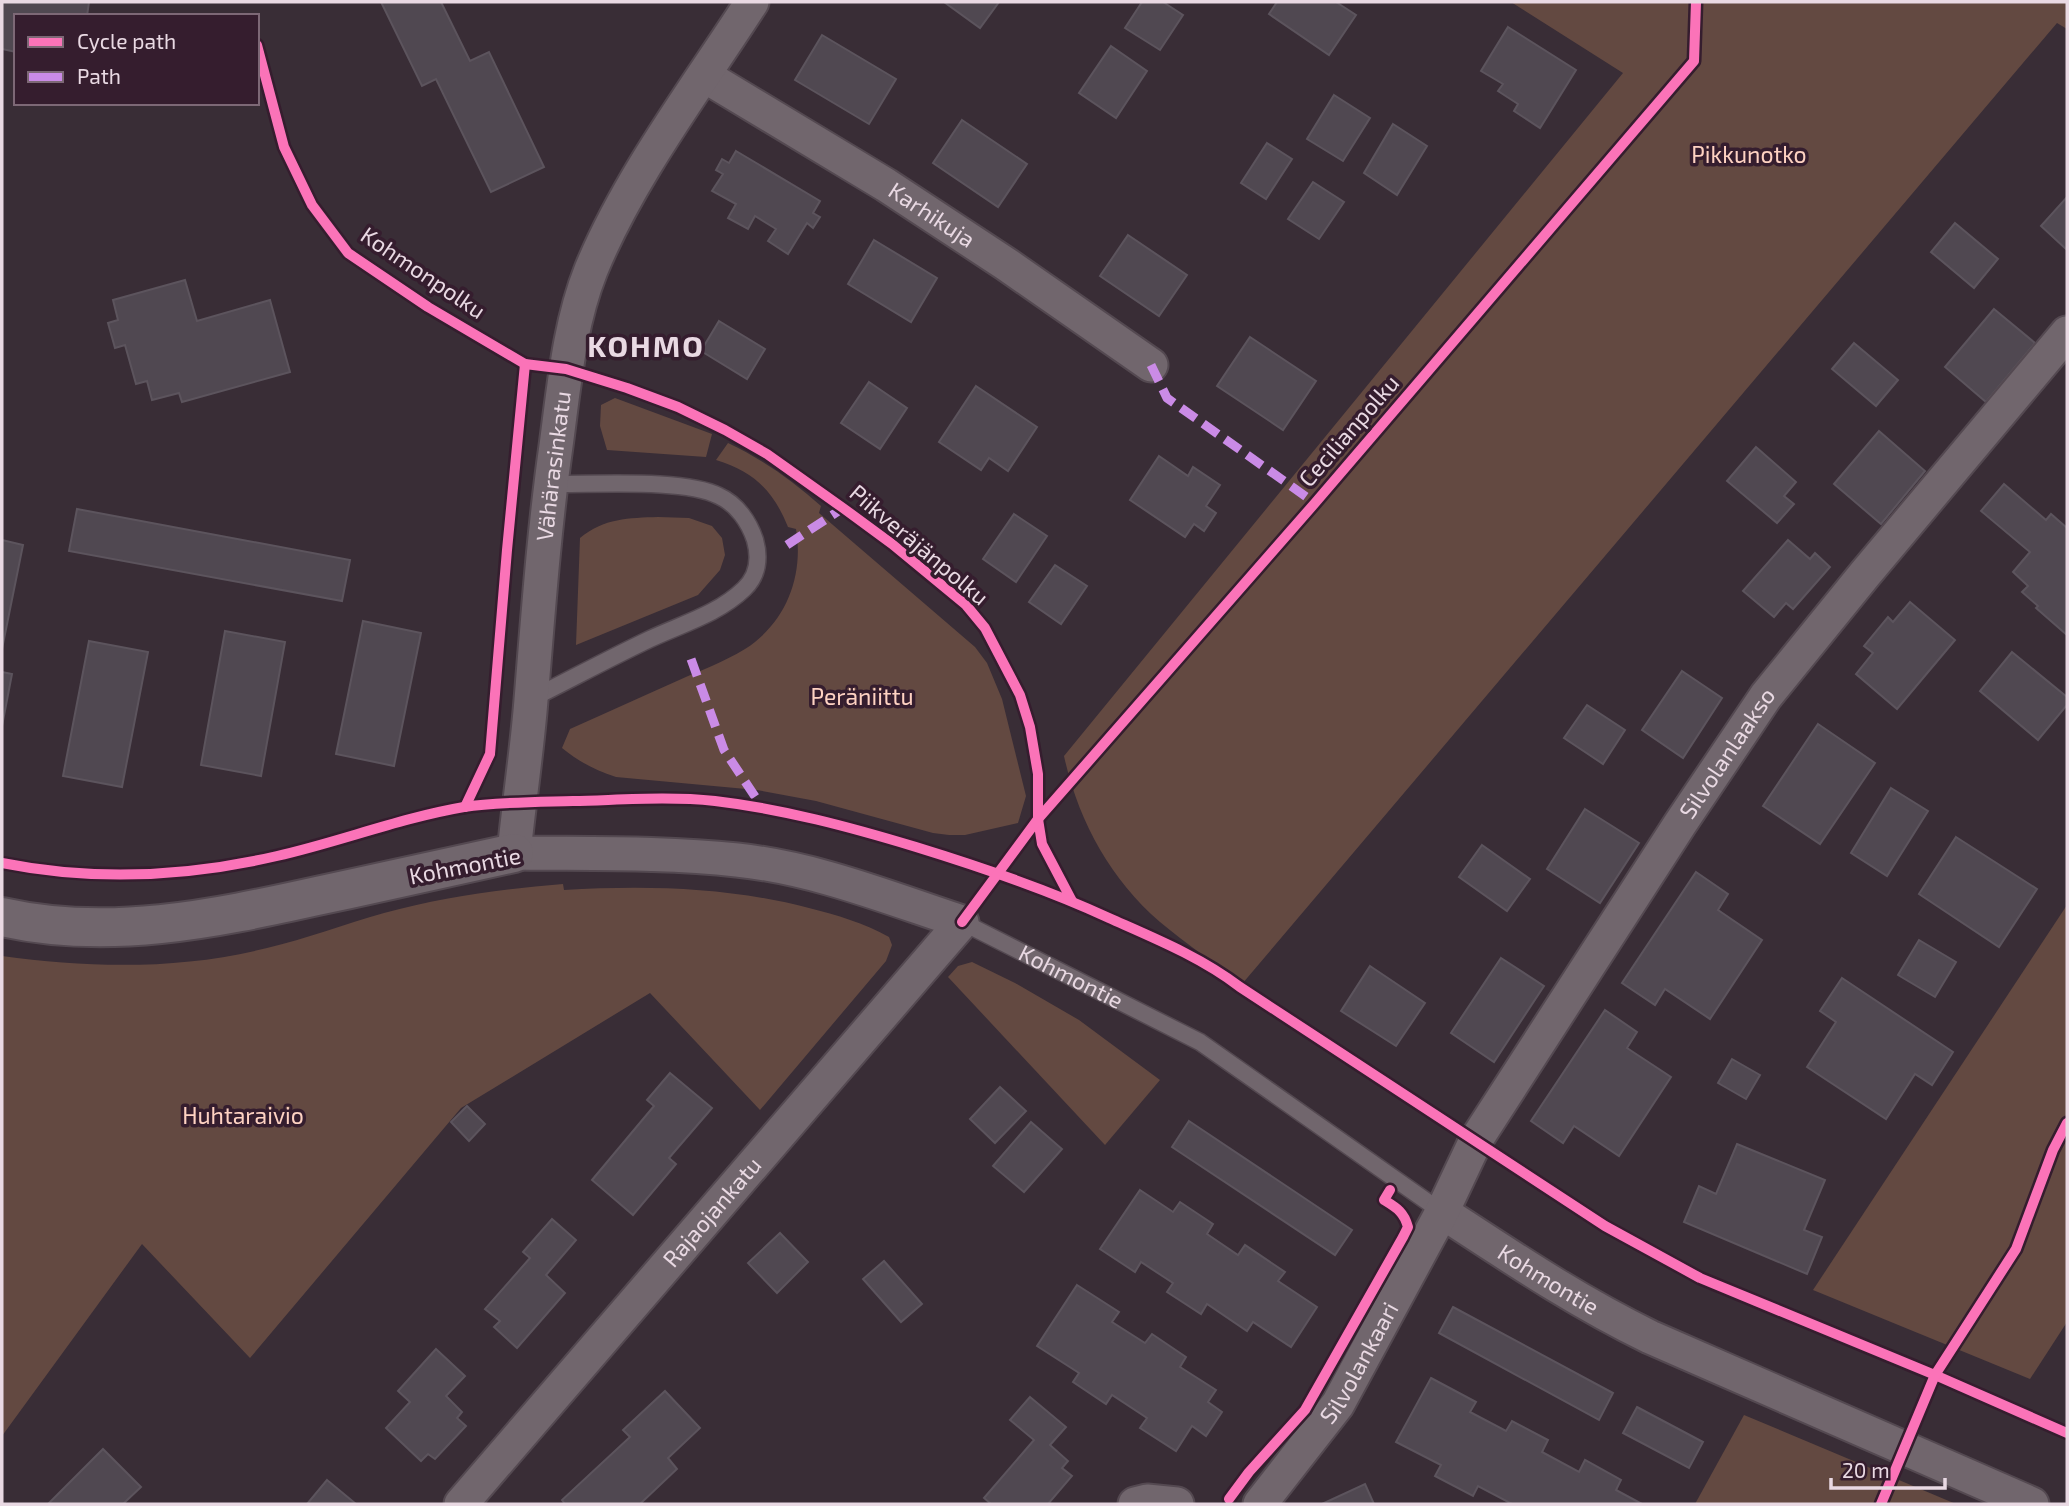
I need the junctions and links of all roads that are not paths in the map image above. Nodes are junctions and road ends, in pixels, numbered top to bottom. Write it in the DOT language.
graph roads {
  1 [pos="752,2"];
  2 [pos="705,76"];
  3 [pos="2067,333"];
  4 [pos="1150,365"];
  5 [pos="550,484"];
  6 [pos="531,699"];
  7 [pos="514,853"];
  8 [pos="2,917"];
  9 [pos="962,922"];
  10 [pos="1443,1212"];
  11 [pos="461,1504"];
  12 [pos="1135,1504"];
  13 [pos="1177,1504"];
  14 [pos="1260,1504"];
  15 [pos="2032,1504"];
  1 -- 2 [label="street, Vähärasinkatu"];
  2 -- 4 [label="street, Karhikuja"];
  2 -- 5 [label="street, Vähärasinkatu"];
  3 -- 10 [label="street, Silvolanlaakso"];
  5 -- 6 [label="street, Vähärasinkatu"];
  5 -- 6 [label="lane"];
  6 -- 7 [label="street, Vähärasinkatu"];
  7 -- 8 [label="street, Kohmontie"];
  7 -- 9 [label="street, Kohmontie"];
  9 -- 10 [label="lane, Kohmontie"];
  9 -- 11 [label="street, Rajaojankatu"];
  10 -- 14 [label="street, Silvolankaari"];
  10 -- 15 [label="street, Kohmontie"];
  12 -- 13 [label="street"];
}
